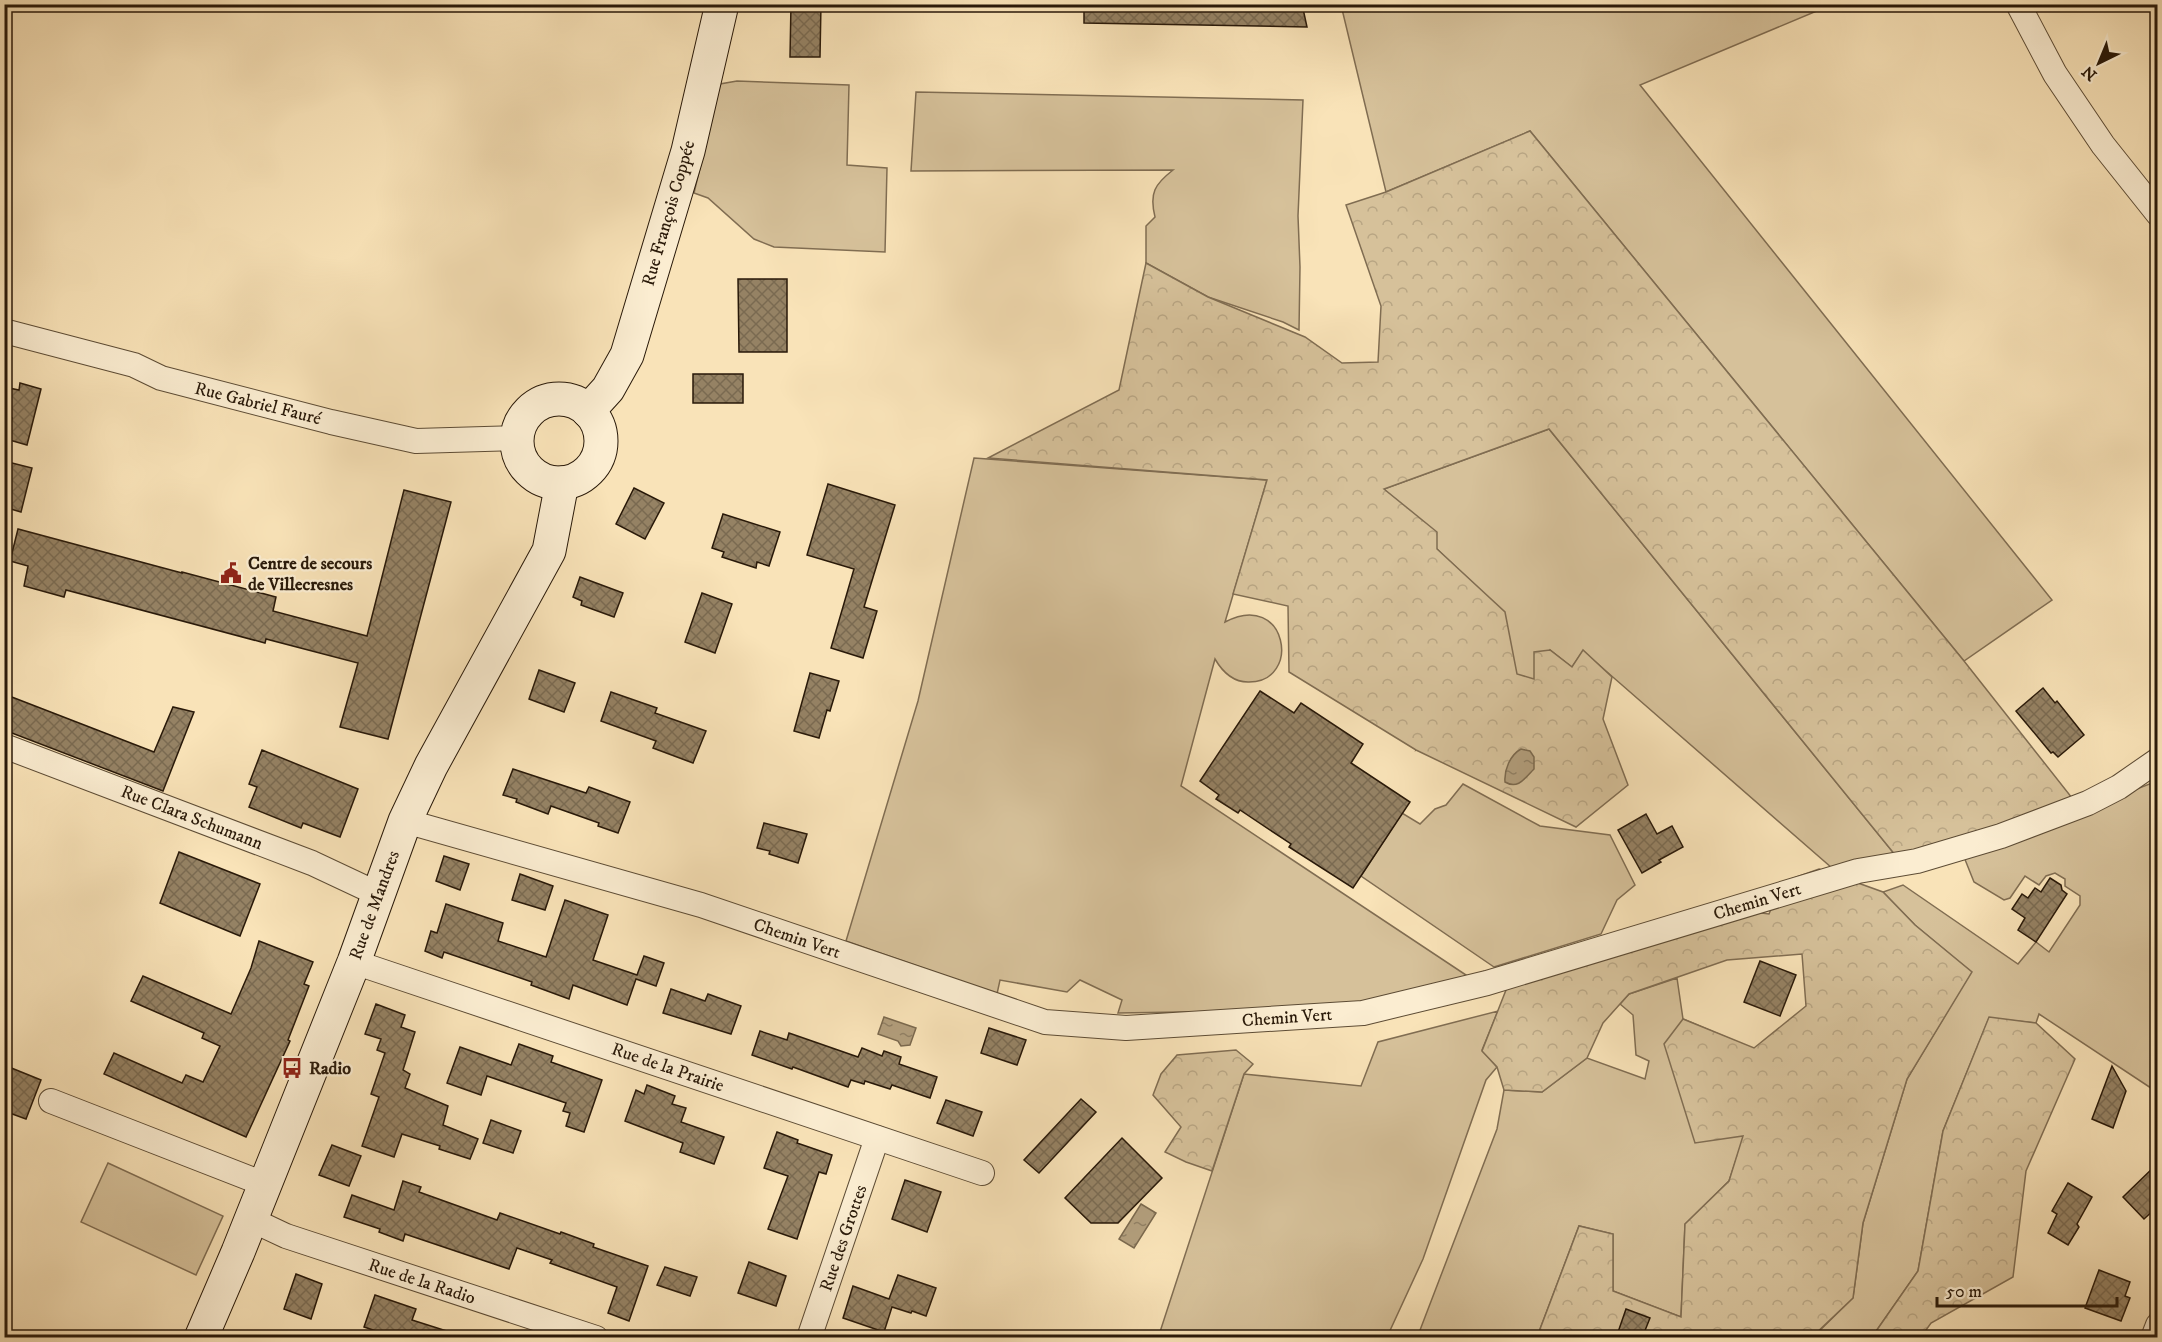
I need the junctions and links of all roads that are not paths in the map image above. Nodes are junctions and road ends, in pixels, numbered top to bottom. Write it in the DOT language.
graph roads {
  1 [pos="722,4"];
  2 [pos="2018,4"];
  3 [pos="2157,214"];
  4 [pos="4,331"];
  5 [pos="588,411"];
  6 [pos="517,438"];
  7 [pos="562,483"];
  8 [pos="4,746"];
  9 [pos="2157,760"];
  10 [pos="405,821"];
  11 [pos="378,894"];
  12 [pos="354,962"];
  13 [pos="51,1101"];
  14 [pos="877,1138"];
  15 [pos="982,1173"];
  16 [pos="264,1184"];
  17 [pos="250,1219"];
  18 [pos="2157,1325"];
  19 [pos="201,1338"];
  20 [pos="596,1338"];
  21 [pos="809,1338"];
  22 [pos="2153,1338"];
  1 -- 5 [label="street, Rue François Coppée"];
  2 -- 3 [label="street"];
  4 -- 6 [label="street, Rue Gabriel Fauré"];
  5 -- 6 [label="street"];
  5 -- 7 [label="street"];
  6 -- 7 [label="street"];
  7 -- 10 [label="street, Rue de Mandres"];
  8 -- 11 [label="street, Rue Clara Schumann"];
  9 -- 10 [label="street, Chemin Vert"];
  10 -- 11 [label="street, Rue de Mandres"];
  11 -- 12 [label="street, Rue de Mandres"];
  12 -- 14 [label="street, Rue de la Prairie"];
  12 -- 16 [label="street, Rue de Mandres"];
  13 -- 16 [label="street"];
  14 -- 15 [label="street, Rue de la Prairie"];
  14 -- 21 [label="street, Rue des Grottes"];
  16 -- 17 [label="street, Rue de Mandres"];
  17 -- 19 [label="street, Rue de Mandres"];
  17 -- 20 [label="street, Rue de la Radio"];
  18 -- 22 [label="street"];
}
